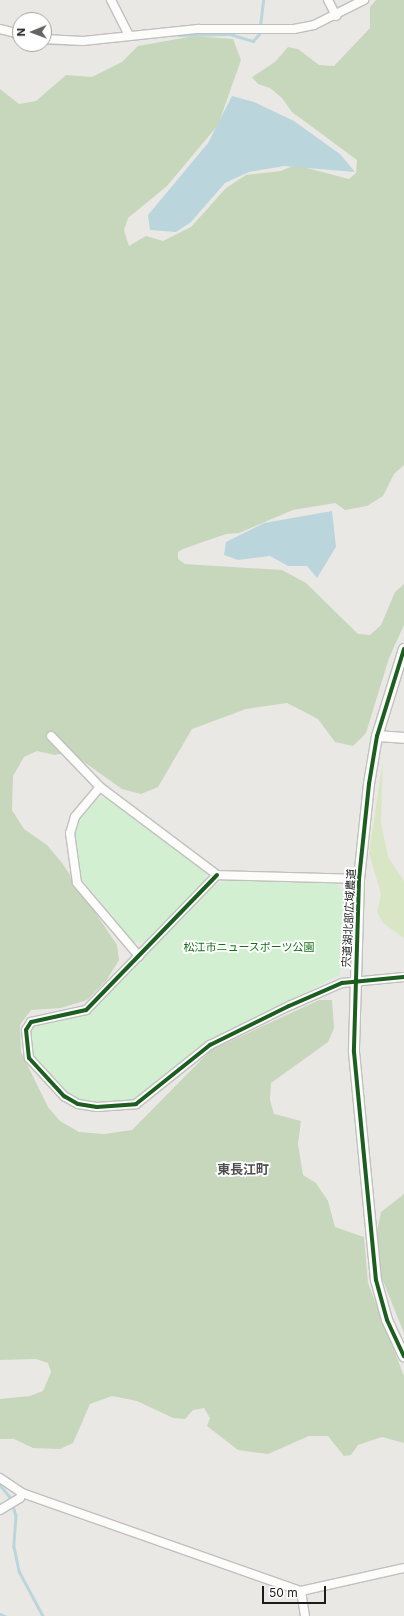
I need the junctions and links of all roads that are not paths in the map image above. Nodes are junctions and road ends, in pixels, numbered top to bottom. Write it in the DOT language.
graph roads {
  1 [pos="111,0"];
  2 [pos="328,0"];
  3 [pos="364,0"];
  4 [pos="336,16"];
  5 [pos="0,29"];
  6 [pos="12,32"];
  7 [pos="129,34"];
  8 [pos="52,39"];
  9 [pos="404,649"];
  10 [pos="51,736"];
  11 [pos="377,736"];
  12 [pos="404,738"];
  13 [pos="100,787"];
  14 [pos="217,875"];
  15 [pos="359,879"];
  16 [pos="138,956"];
  17 [pos="404,977"];
  18 [pos="355,982"];
  19 [pos="404,1356"];
  20 [pos="0,1478"];
  21 [pos="22,1493"];
  22 [pos="0,1510"];
  23 [pos="404,1568"];
  24 [pos="301,1591"];
  25 [pos="305,1616"];
  1 -- 7 [label="street"];
  2 -- 4 [label="street"];
  3 -- 4 [label="street"];
  4 -- 7 [label="street"];
  5 -- 6 [label="street"];
  7 -- 8 [label="street"];
  9 -- 11 [label="street, 宍道湖北部広域農道"];
  10 -- 13 [label="street"];
  11 -- 12 [label="street"];
  11 -- 15 [label="street, 宍道湖北部広域農道"];
  13 -- 14 [label="street"];
  13 -- 16 [label="street"];
  14 -- 15 [label="street"];
  14 -- 16 [label="street"];
  15 -- 18 [label="street, 宍道湖北部広域農道"];
  16 -- 18 [label="street"];
  17 -- 18 [label="street"];
  18 -- 19 [label="street, 宍道湖北部広域農道"];
  20 -- 21 [label="street"];
  21 -- 22 [label="street"];
  21 -- 24 [label="street"];
  23 -- 24 [label="street"];
  24 -- 25 [label="street"];
}
